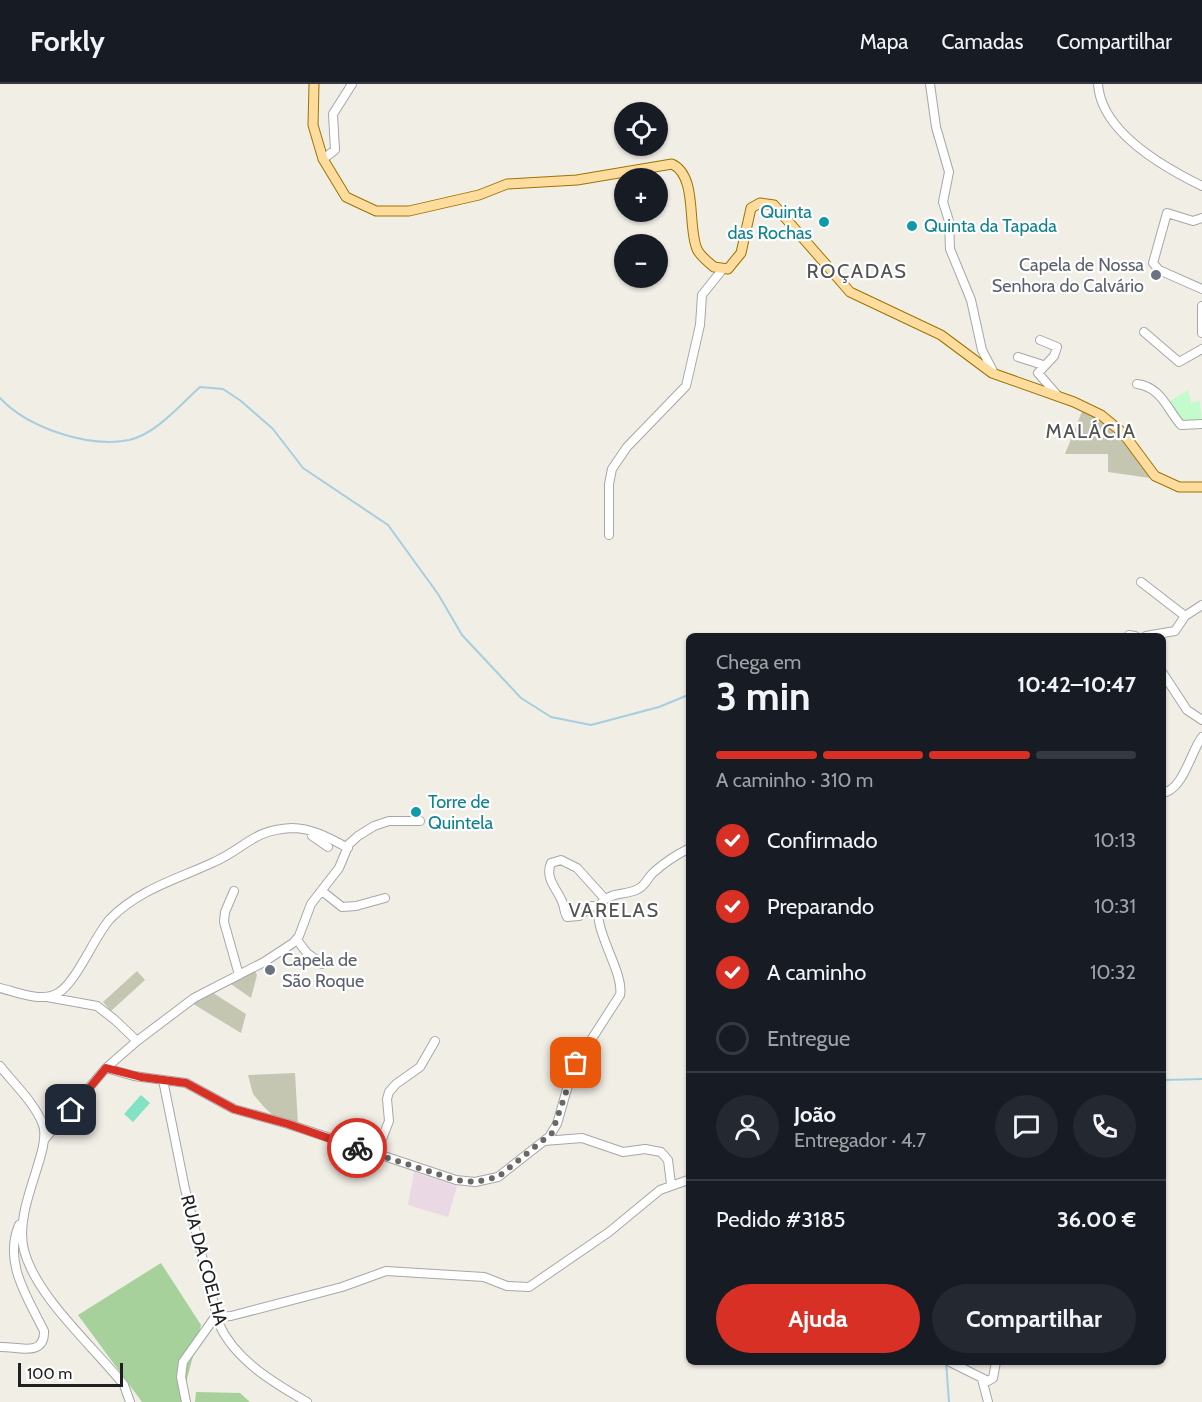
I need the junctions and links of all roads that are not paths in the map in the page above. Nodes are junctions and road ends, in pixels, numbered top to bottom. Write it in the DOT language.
graph roads {
  1 [pos="315,84"];
  2 [pos="352,84"];
  3 [pos="930,84"];
  4 [pos="1098,84"];
  5 [pos="323,159"];
  6 [pos="1202,186"];
  7 [pos="1202,218"];
  8 [pos="722,270"];
  9 [pos="1202,289"];
  10 [pos="1202,306"];
  11 [pos="1144,332"];
  12 [pos="1202,333"];
  13 [pos="1040,340"];
  14 [pos="1202,349"];
  15 [pos="1018,357"];
  16 [pos="1028,360"];
  17 [pos="1044,365"];
  18 [pos="995,375"];
  19 [pos="1039,375"];
  20 [pos="1137,384"];
  21 [pos="1058,396"];
  22 [pos="1202,424"];
  23 [pos="1202,487"];
  24 [pos="609,535"];
  25 [pos="1142,582"];
  26 [pos="1202,605"];
  27 [pos="1185,616"];
  28 [pos="1166,633"];
  29 [pos="1166,678"];
  30 [pos="1202,720"];
  31 [pos="1202,737"];
  32 [pos="1166,791"];
  33 [pos="420,822"];
  34 [pos="277,830"];
  35 [pos="328,847"];
  36 [pos="348,848"];
  37 [pos="686,850"];
  38 [pos="234,891"];
  39 [pos="322,891"];
  40 [pos="385,898"];
  41 [pos="605,899"];
  42 [pos="599,908"];
  43 [pos="297,940"];
  44 [pos="322,964"];
  45 [pos="239,975"];
  46 [pos="0,988"];
  47 [pos="46,997"];
  48 [pos="137,1041"];
  49 [pos="435,1041"];
  50 [pos="0,1066"];
  51 [pos="106,1068"];
  52 [pos="163,1080"];
  53 [pos="44,1140"];
  54 [pos="544,1141"];
  55 [pos="376,1154"];
  56 [pos="686,1180"];
  57 [pos="671,1184"];
  58 [pos="22,1220"];
  59 [pos="217,1316"];
  60 [pos="0,1347"];
  61 [pos="957,1365"];
  62 [pos="995,1365"];
  63 [pos="982,1379"];
  64 [pos="130,1402"];
  65 [pos="186,1402"];
  66 [pos="307,1402"];
  67 [pos="988,1402"];
  1 -- 5 [label="main road"];
  2 -- 5 [label="street"];
  3 -- 18 [label="street"];
  4 -- 6 [label="street"];
  5 -- 8 [label="main road"];
  7 -- 9 [label="street"];
  8 -- 18 [label="main road"];
  8 -- 24 [label="street"];
  10 -- 12 [label="street"];
  11 -- 14 [label="street"];
  13 -- 17 [label="street"];
  15 -- 16 [label="street"];
  16 -- 17 [label="street"];
  16 -- 19 [label="street"];
  17 -- 19 [label="street"];
  18 -- 21 [label="main road"];
  19 -- 21 [label="street"];
  20 -- 22 [label="street"];
  21 -- 23 [label="main road"];
  25 -- 27 [label="street"];
  26 -- 27 [label="street"];
  27 -- 28 [label="street"];
  29 -- 30 [label="street"];
  31 -- 32 [label="street"];
  33 -- 36 [label="street"];
  34 -- 35 [label="street"];
  34 -- 36 [label="street"];
  34 -- 47 [label="street"];
  36 -- 39 [label="street"];
  37 -- 41 [label="street"];
  38 -- 45 [label="street"];
  39 -- 40 [label="street"];
  39 -- 43 [label="street"];
  41 -- 42 [label="street"];
  41 -- 42 [label="street"];
  42 -- 54 [label="street"];
  43 -- 44 [label="street"];
  43 -- 45 [label="street"];
  45 -- 48 [label="street"];
  46 -- 47 [label="street"];
  47 -- 48 [label="street"];
  48 -- 51 [label="street"];
  49 -- 55 [label="street"];
  50 -- 53 [label="street"];
  51 -- 52 [label="street"];
  51 -- 53 [label="street"];
  52 -- 55 [label="street"];
  52 -- 59 [label="street, RUA DA COELHA"];
  53 -- 58 [label="street"];
  54 -- 55 [label="street"];
  54 -- 57 [label="street"];
  56 -- 57 [label="street"];
  57 -- 59 [label="street"];
  58 -- 60 [label="street"];
  58 -- 64 [label="street"];
  59 -- 65 [label="street"];
  59 -- 66 [label="street, RUA DA COELHA"];
  61 -- 63 [label="street"];
  62 -- 63 [label="street"];
  63 -- 67 [label="street"];
}
